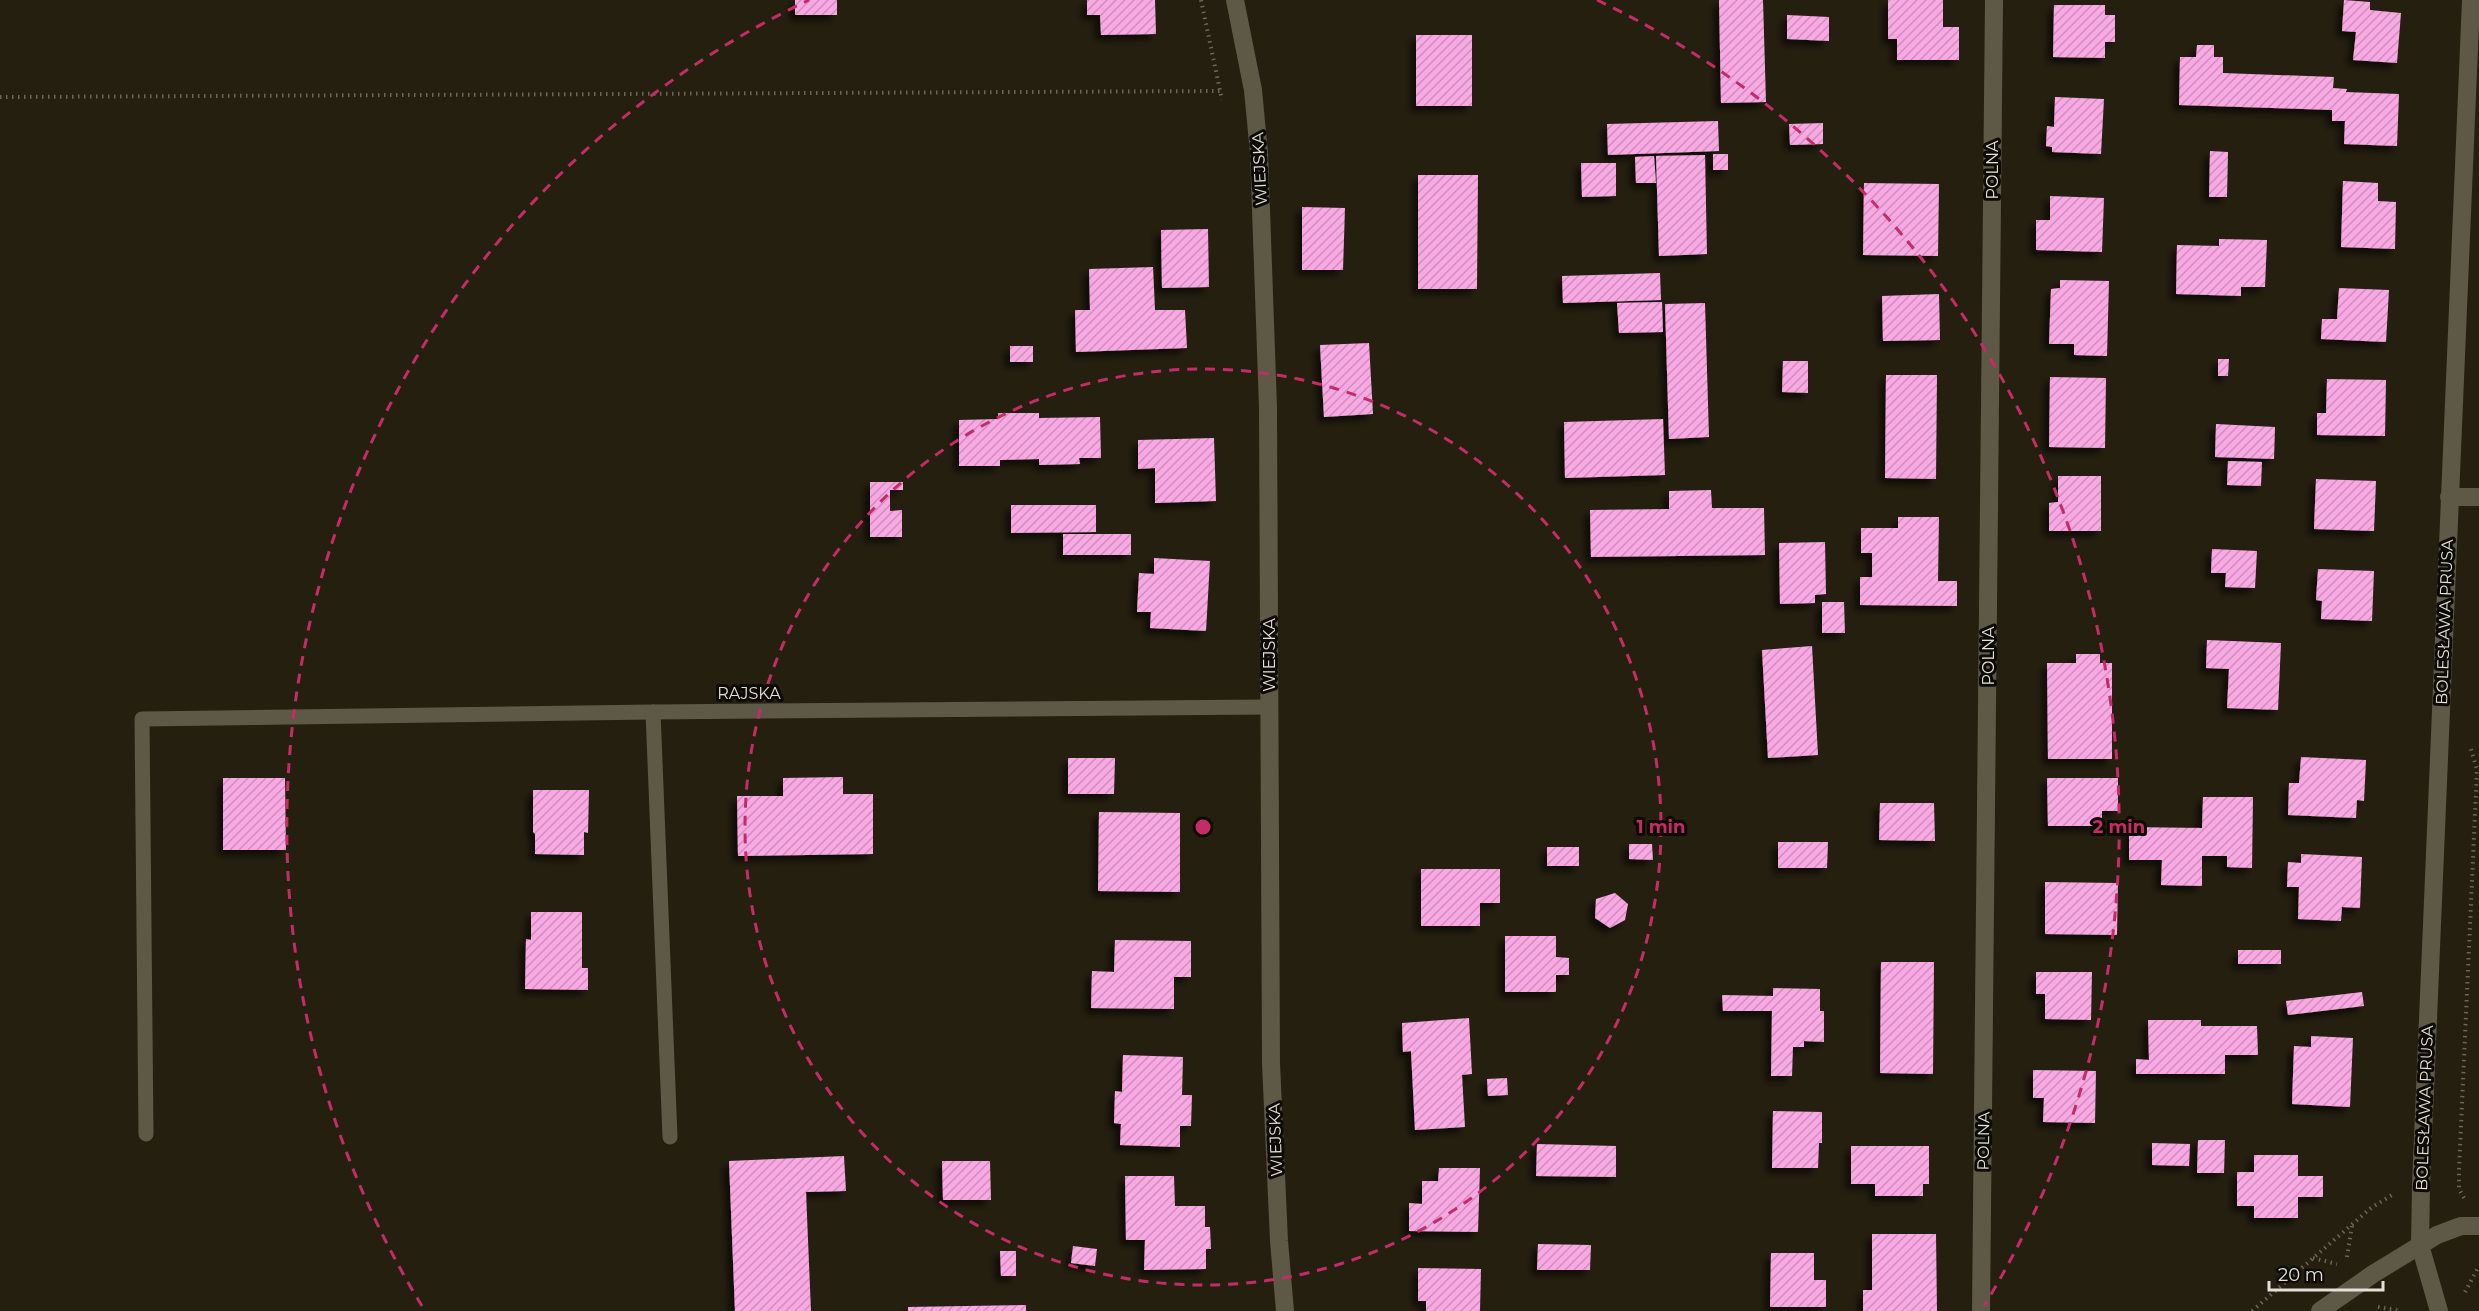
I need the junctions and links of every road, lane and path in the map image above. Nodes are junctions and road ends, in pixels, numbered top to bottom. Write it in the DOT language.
graph roads {
  1 [pos="1235,0"];
  2 [pos="1994,0"];
  3 [pos="2471,0"];
  4 [pos="1253,90"];
  5 [pos="0,97"];
  6 [pos="2473,106"];
  7 [pos="2449,496"];
  8 [pos="2479,497"];
  9 [pos="1269,707"];
  10 [pos="653,712"];
  11 [pos="2468,740"];
  12 [pos="146,1134"];
  13 [pos="670,1137"];
  14 [pos="2396,1193"];
  15 [pos="2467,1203"];
  16 [pos="2352,1226"];
  17 [pos="2479,1226"];
  18 [pos="2420,1245"];
  19 [pos="2313,1258"];
  20 [pos="2479,1266"];
  21 [pos="2462,1298"];
  22 [pos="2369,1306"];
  23 [pos="1285,1311"];
  24 [pos="1981,1311"];
  25 [pos="2252,1311"];
  26 [pos="2320,1311"];
  27 [pos="2401,1311"];
  28 [pos="2439,1311"];
  1 -- 4 [label="street, WIEJSKA"];
  2 -- 24 [label="street, POLNA"];
  3 -- 6 [label="street, BOLESŁAWA PRUSA"];
  4 -- 5 [label="path"];
  4 -- 9 [label="street, WIEJSKA"];
  6 -- 7 [label="street, BOLESŁAWA PRUSA"];
  7 -- 8 [label="street"];
  7 -- 18 [label="street, BOLESŁAWA PRUSA"];
  9 -- 10 [label="lane, RAJSKA"];
  9 -- 23 [label="street, WIEJSKA"];
  10 -- 12 [label="lane, RAJSKA"];
  10 -- 13 [label="lane"];
  11 -- 15 [label="path"];
  14 -- 16 [label="path"];
  16 -- 19 [label="path"];
  16 -- 19 [label="path"];
  17 -- 18 [label="street"];
  18 -- 26 [label="street"];
  18 -- 28 [label="street, BOLESŁAWA PRUSA"];
  19 -- 25 [label="path"];
  20 -- 21 [label="path"];
  22 -- 27 [label="path"];
}
